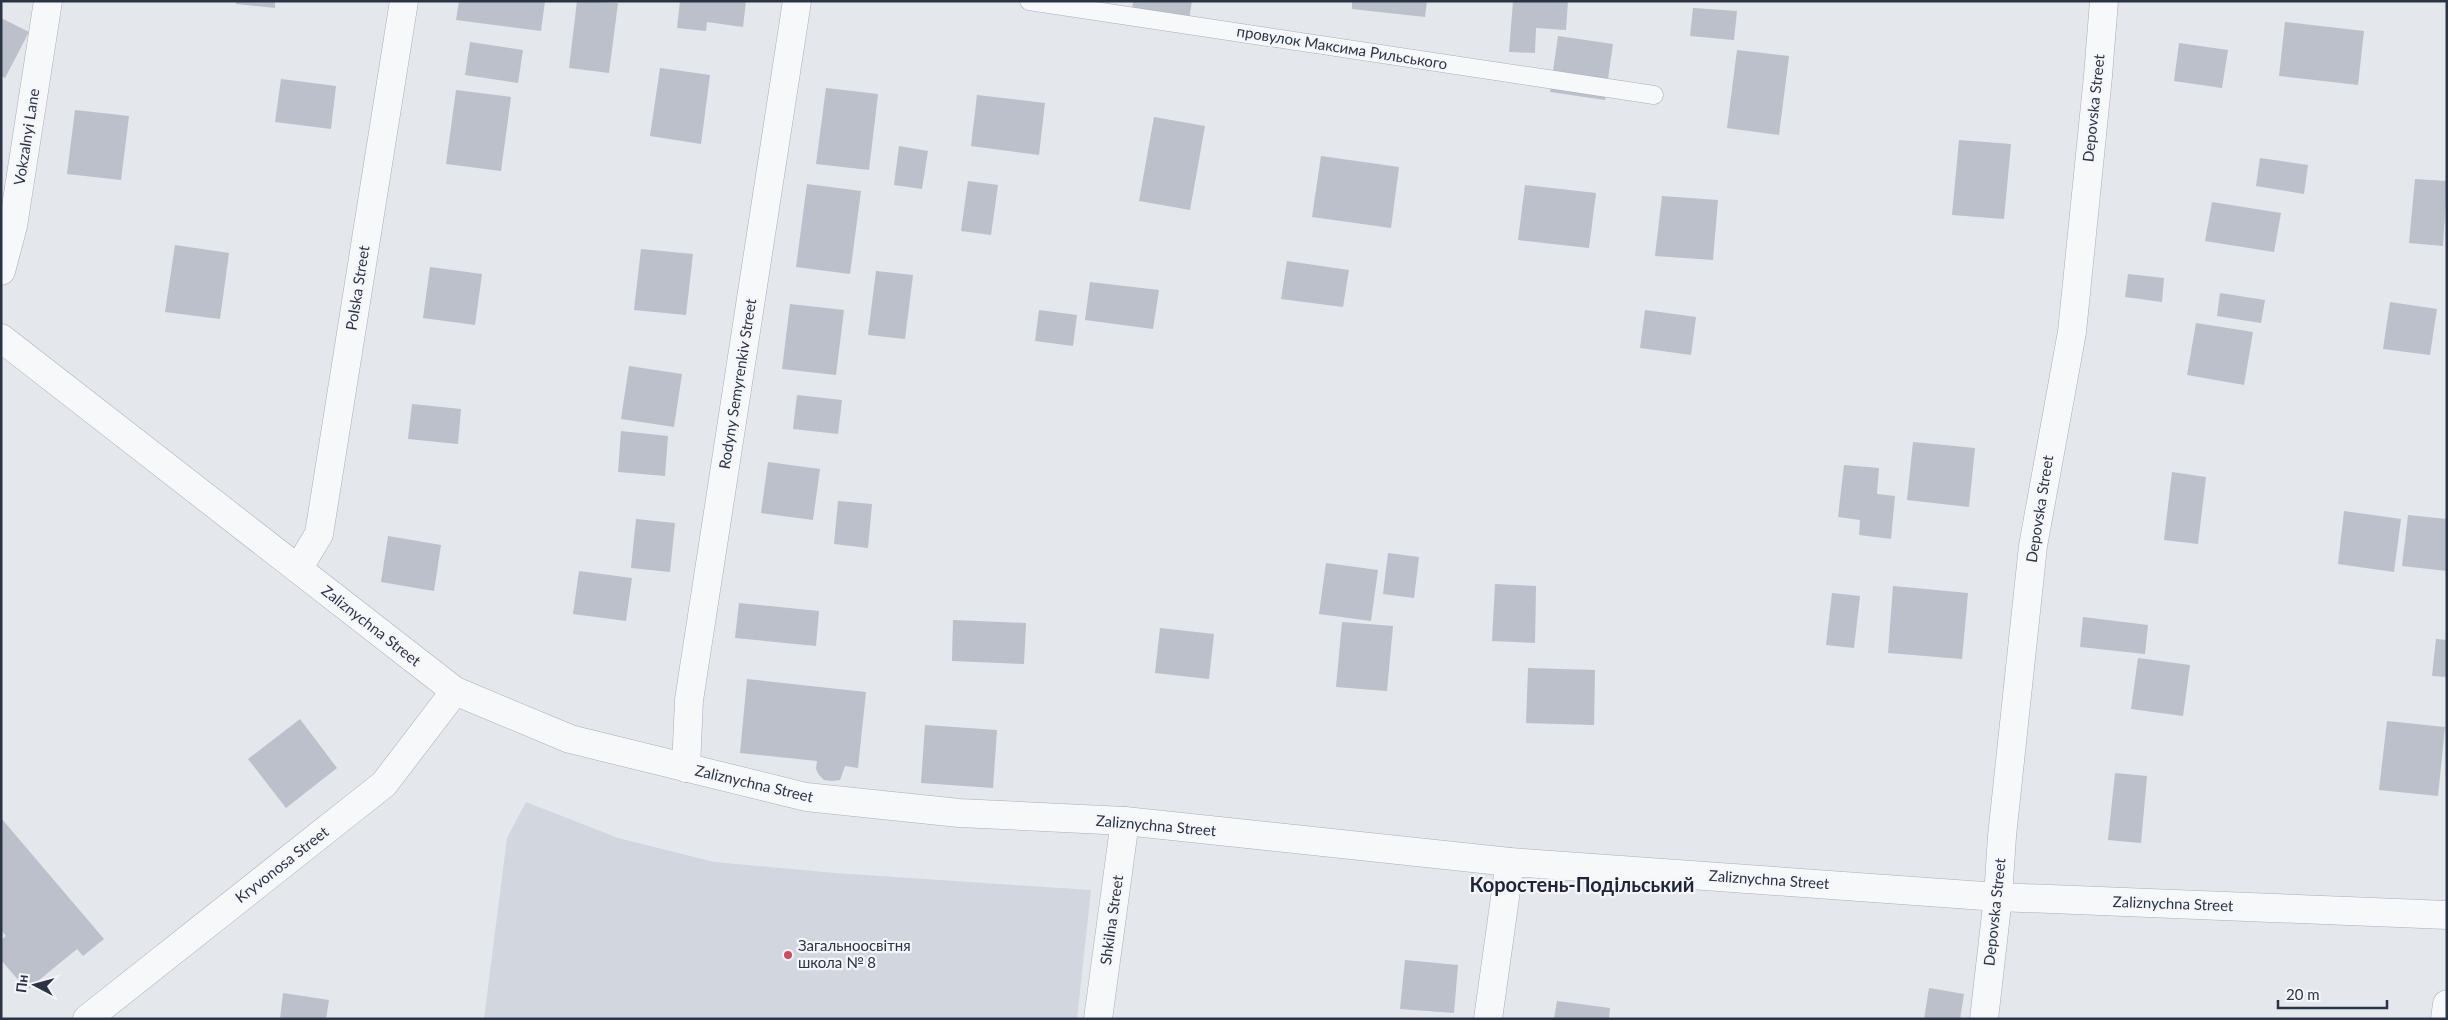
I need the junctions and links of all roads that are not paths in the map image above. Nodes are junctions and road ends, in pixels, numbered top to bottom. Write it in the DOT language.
graph roads {
  1 [pos="48,1"];
  2 [pos="404,1"];
  3 [pos="798,1"];
  4 [pos="1029,1"];
  5 [pos="2104,1"];
  6 [pos="1654,95"];
  7 [pos="1,271"];
  8 [pos="1,338"];
  9 [pos="298,569"];
  10 [pos="456,691"];
  11 [pos="686,768"];
  12 [pos="1125,821"];
  13 [pos="1510,862"];
  14 [pos="1998,897"];
  15 [pos="2447,915"];
  16 [pos="2447,1004"];
  17 [pos="87,1019"];
  18 [pos="1098,1019"];
  19 [pos="1488,1019"];
  20 [pos="1984,1019"];
  21 [pos="2445,1019"];
  1 -- 7 [label="street, Vokzalnyi Lane"];
  2 -- 9 [label="street, Polska Street"];
  3 -- 11 [label="street, Rodyny Semyrenkiv Street"];
  4 -- 6 [label="lane, провулок Максима Рильського"];
  5 -- 14 [label="street, Depovska Street"];
  8 -- 9 [label="street, Zaliznychna Street"];
  9 -- 10 [label="street, Zaliznychna Street"];
  10 -- 11 [label="street, Zaliznychna Street"];
  10 -- 17 [label="street, Kryvonosa Street"];
  11 -- 12 [label="street, Zaliznychna Street"];
  12 -- 13 [label="street, Zaliznychna Street"];
  12 -- 18 [label="street, Shkilna Street"];
  13 -- 14 [label="street, Zaliznychna Street"];
  13 -- 19 [label="street"];
  14 -- 15 [label="street, Zaliznychna Street"];
  14 -- 20 [label="street, Depovska Street"];
  16 -- 21 [label="street"];
}
